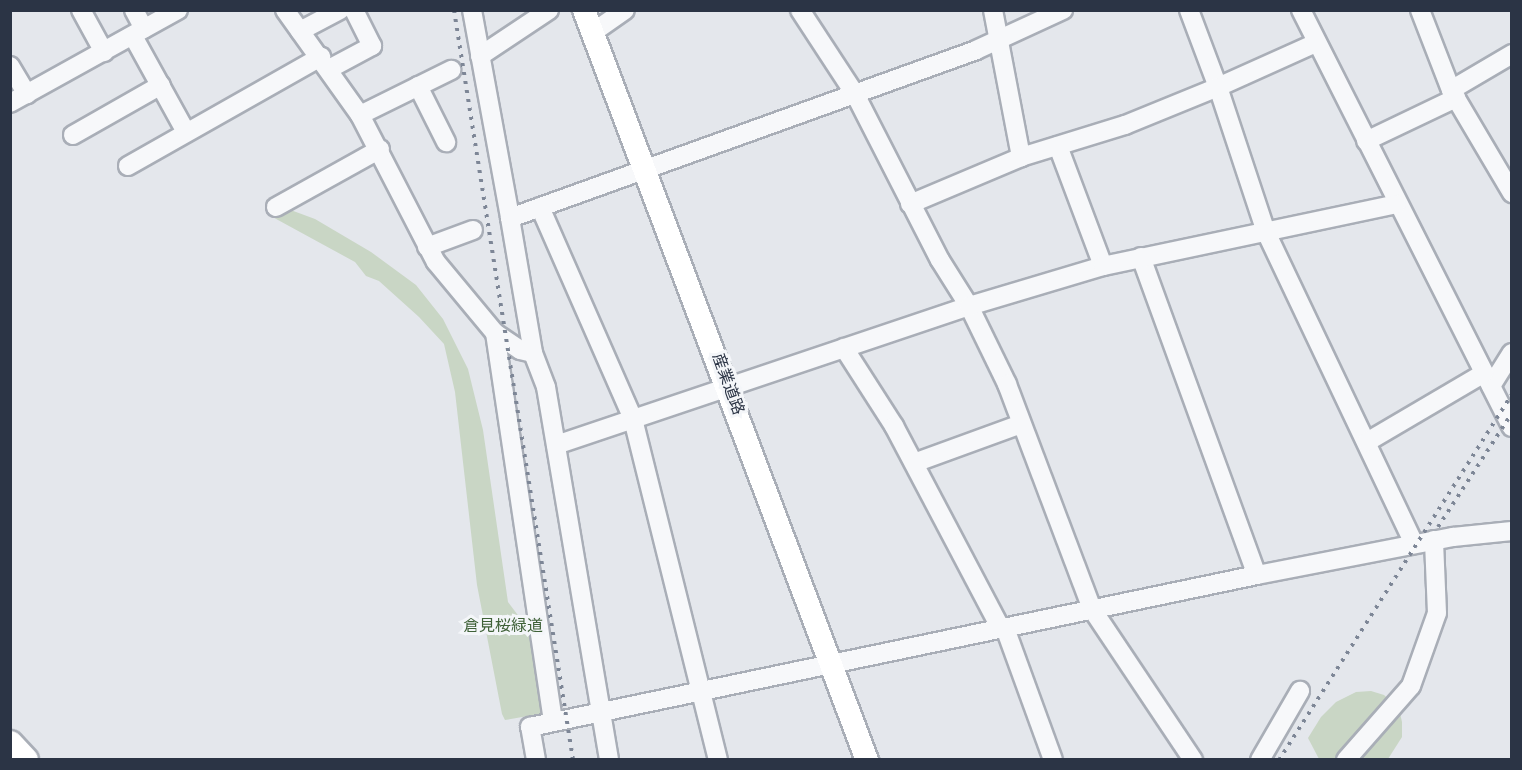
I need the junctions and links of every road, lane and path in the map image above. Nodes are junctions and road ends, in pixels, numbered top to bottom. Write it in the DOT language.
graph roads {
  1 [pos="81,10"];
  2 [pos="134,10"];
  3 [pos="178,10"];
  4 [pos="285,10"];
  5 [pos="339,10"];
  6 [pos="354,10"];
  7 [pos="472,10"];
  8 [pos="549,10"];
  9 [pos="584,10"];
  10 [pos="625,10"];
  11 [pos="800,10"];
  12 [pos="993,10"];
  13 [pos="1063,10"];
  14 [pos="1190,10"];
  15 [pos="1300,10"];
  16 [pos="1420,10"];
  17 [pos="300,31"];
  18 [pos="139,32"];
  19 [pos="592,33"];
  20 [pos="1000,39"];
  21 [pos="1316,43"];
  22 [pos="104,52"];
  23 [pos="1512,54"];
  24 [pos="480,56"];
  25 [pos="325,63"];
  26 [pos="10,66"];
  27 [pos="451,70"];
  28 [pos="161,86"];
  29 [pos="418,86"];
  30 [pos="1218,87"];
  31 [pos="27,94"];
  32 [pos="855,94"];
  33 [pos="1454,94"];
  34 [pos="10,103"];
  35 [pos="360,115"];
  36 [pos="186,132"];
  37 [pos="73,135"];
  38 [pos="1366,141"];
  39 [pos="446,142"];
  40 [pos="1058,146"];
  41 [pos="380,149"];
  42 [pos="1021,158"];
  43 [pos="128,166"];
  44 [pos="646,168"];
  45 [pos="1512,193"];
  46 [pos="910,204"];
  47 [pos="1397,204"];
  48 [pos="276,207"];
  49 [pos="540,207"];
  50 [pos="510,218"];
  51 [pos="473,230"];
  52 [pos="1266,232"];
  53 [pos="427,247"];
  54 [pos="1141,257"];
  55 [pos="1103,266"];
  56 [pos="969,306"];
  57 [pos="495,333"];
  58 [pos="844,348"];
  59 [pos="533,352"];
  60 [pos="1512,353"];
  61 [pos="1487,379"];
  62 [pos="729,386"];
  63 [pos="633,419"];
  64 [pos="1021,424"];
  65 [pos="1512,427"];
  66 [pos="1367,442"];
  67 [pos="556,445"];
  68 [pos="914,463"];
  69 [pos="1512,531"];
  70 [pos="1434,540"];
  71 [pos="1414,544"];
  72 [pos="1257,575"];
  73 [pos="1092,609"];
  74 [pos="1003,628"];
  75 [pos="831,663"];
  76 [pos="701,690"];
  77 [pos="1300,692"];
  78 [pos="602,713"];
  79 [pos="553,723"];
  80 [pos="10,744"];
  81 [pos="10,750"];
  82 [pos="20,759"];
  83 [pos="25,759"];
  84 [pos="536,759"];
  85 [pos="609,759"];
  86 [pos="718,759"];
  87 [pos="867,759"];
  88 [pos="1053,759"];
  89 [pos="1193,759"];
  90 [pos="1260,759"];
  91 [pos="1346,759"];
  1 -- 22 [label="street"];
  2 -- 18 [label="street"];
  3 -- 18 [label="street"];
  4 -- 17 [label="street"];
  5 -- 17 [label="street"];
  6 -- 25 [label="street"];
  7 -- 24 [label="street"];
  8 -- 24 [label="street"];
  9 -- 19 [label="main road, 産業道路"];
  10 -- 19 [label="street"];
  11 -- 32 [label="street"];
  12 -- 20 [label="street"];
  13 -- 20 [label="street"];
  14 -- 30 [label="street"];
  15 -- 21 [label="street"];
  16 -- 33 [label="street"];
  17 -- 25 [label="street"];
  18 -- 22 [label="street"];
  18 -- 28 [label="street"];
  19 -- 44 [label="main road, 産業道路"];
  20 -- 32 [label="street"];
  20 -- 42 [label="street"];
  21 -- 30 [label="street"];
  21 -- 38 [label="street"];
  22 -- 31 [label="street"];
  23 -- 33 [label="street"];
  24 -- 50 [label="street"];
  25 -- 35 [label="street"];
  25 -- 36 [label="street"];
  26 -- 31 [label="street"];
  27 -- 29 [label="street"];
  28 -- 36 [label="street"];
  28 -- 37 [label="street"];
  29 -- 35 [label="street"];
  29 -- 39 [label="street"];
  30 -- 40 [label="street"];
  30 -- 52 [label="street"];
  31 -- 34 [label="street"];
  32 -- 44 [label="street"];
  32 -- 46 [label="street"];
  33 -- 38 [label="street"];
  33 -- 45 [label="street"];
  35 -- 41 [label="street"];
  36 -- 43 [label="street"];
  38 -- 47 [label="street"];
  40 -- 42 [label="street"];
  40 -- 55 [label="street"];
  41 -- 48 [label="street"];
  41 -- 53 [label="street"];
  42 -- 46 [label="street"];
  44 -- 49 [label="street"];
  44 -- 62 [label="main road, 産業道路"];
  46 -- 56 [label="street"];
  47 -- 52 [label="street"];
  47 -- 61 [label="street"];
  49 -- 50 [label="street"];
  49 -- 63 [label="street"];
  50 -- 59 [label="street"];
  51 -- 53 [label="street"];
  52 -- 54 [label="street"];
  52 -- 66 [label="street"];
  53 -- 57 [label="street"];
  54 -- 55 [label="street"];
  54 -- 72 [label="street"];
  55 -- 56 [label="street"];
  56 -- 58 [label="street"];
  56 -- 64 [label="street"];
  57 -- 59 [label="street"];
  57 -- 79 [label="street"];
  58 -- 62 [label="street"];
  58 -- 68 [label="street"];
  59 -- 67 [label="street"];
  60 -- 61 [label="street"];
  61 -- 65 [label="street"];
  61 -- 66 [label="street"];
  62 -- 63 [label="street"];
  62 -- 75 [label="main road, 産業道路"];
  63 -- 67 [label="street"];
  63 -- 76 [label="street"];
  64 -- 68 [label="street"];
  64 -- 73 [label="street"];
  66 -- 71 [label="street"];
  67 -- 78 [label="street"];
  68 -- 74 [label="street"];
  69 -- 70 [label="street"];
  70 -- 71 [label="street"];
  70 -- 91 [label="street"];
  71 -- 72 [label="street"];
  72 -- 73 [label="street"];
  73 -- 74 [label="street"];
  73 -- 89 [label="street"];
  74 -- 75 [label="street"];
  74 -- 88 [label="street"];
  75 -- 76 [label="street"];
  75 -- 87 [label="main road, 産業道路"];
  76 -- 78 [label="street"];
  76 -- 86 [label="street"];
  77 -- 90 [label="street"];
  78 -- 79 [label="street"];
  78 -- 85 [label="street"];
  79 -- 84 [label="street"];
  80 -- 83 [label="highway"];
  81 -- 82 [label="street"];
}
